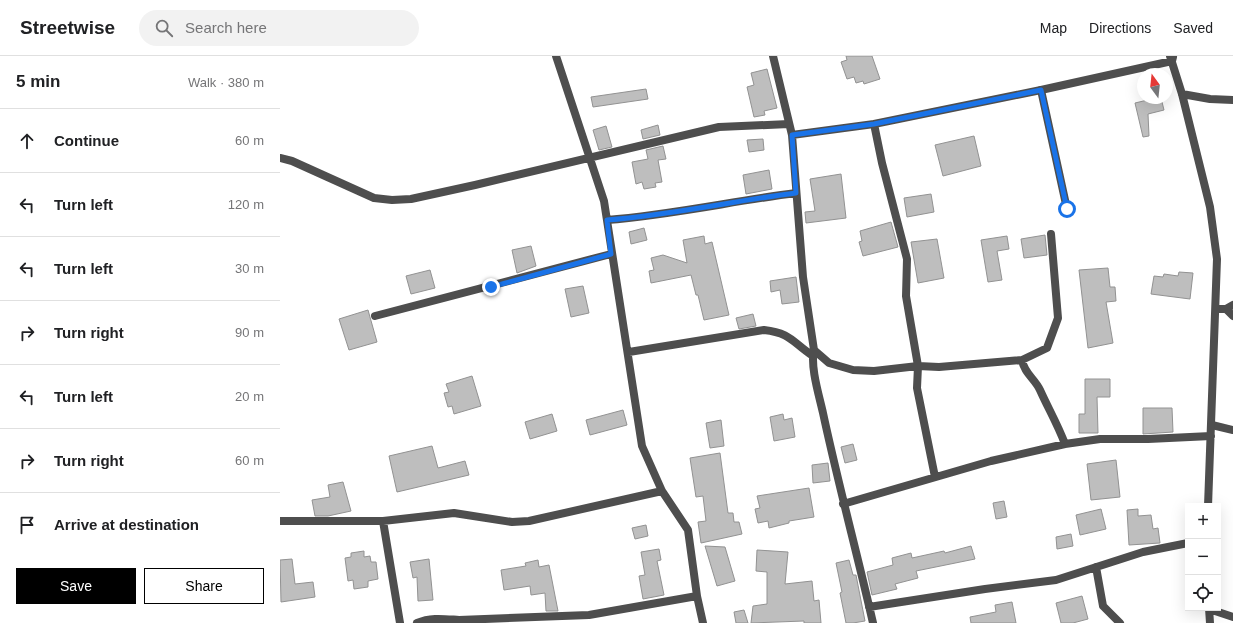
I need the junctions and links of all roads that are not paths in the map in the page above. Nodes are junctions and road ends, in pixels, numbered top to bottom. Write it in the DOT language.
graph roads {
  1 [pos="556,56"];
  2 [pos="773,56"];
  3 [pos="1172,58"];
  4 [pos="1041,90"];
  5 [pos="1182,94"];
  6 [pos="1233,100"];
  7 [pos="789,124"];
  8 [pos="874,124"];
  9 [pos="792,135"];
  10 [pos="589,157"];
  11 [pos="280,158"];
  12 [pos="796,193"];
  13 [pos="1067,209"];
  14 [pos="607,220"];
  15 [pos="1051,234"];
  16 [pos="611,254"];
  17 [pos="1229,307"];
  18 [pos="1216,309"];
  19 [pos="375,316"];
  20 [pos="1233,316"];
  21 [pos="629,352"];
  22 [pos="813,353"];
  23 [pos="1022,360"];
  24 [pos="918,366"];
  25 [pos="1212,425"];
  26 [pos="1233,430"];
  27 [pos="1211,436"];
  28 [pos="1065,444"];
  29 [pos="935,477"];
  30 [pos="662,491"];
  31 [pos="1208,503"];
  32 [pos="843,504"];
  33 [pos="280,521"];
  34 [pos="383,522"];
  35 [pos="1185,544"];
  36 [pos="1096,567"];
  37 [pos="697,596"];
  38 [pos="869,607"];
  39 [pos="1209,611"];
  40 [pos="1215,611"];
  41 [pos="1233,617"];
  42 [pos="557,620"];
  43 [pos="400,623"];
  44 [pos="417,623"];
  45 [pos="703,623"];
  46 [pos="873,623"];
  47 [pos="1120,623"];
  48 [pos="1210,623"];
  1 -- 10 [label="street"];
  2 -- 7 [label="street"];
  3 -- 4 [label="street"];
  3 -- 5 [label="street"];
  4 -- 8 [label="street"];
  4 -- 13 [label="street"];
  5 -- 6 [label="street"];
  5 -- 18 [label="street"];
  7 -- 9 [label="street"];
  7 -- 10 [label="street"];
  8 -- 9 [label="street"];
  8 -- 24 [label="street"];
  9 -- 12 [label="street"];
  10 -- 11 [label="street"];
  10 -- 14 [label="street"];
  12 -- 14 [label="street"];
  12 -- 22 [label="street"];
  14 -- 16 [label="street"];
  15 -- 23 [label="street"];
  16 -- 19 [label="street"];
  16 -- 21 [label="street"];
  17 -- 18 [label="street"];
  17 -- 20 [label="street"];
  18 -- 25 [label="street"];
  21 -- 22 [label="street"];
  21 -- 30 [label="street"];
  22 -- 24 [label="street"];
  22 -- 32 [label="street"];
  23 -- 24 [label="street"];
  23 -- 28 [label="street"];
  24 -- 29 [label="street"];
  25 -- 26 [label="street"];
  25 -- 27 [label="street"];
  27 -- 28 [label="street"];
  27 -- 31 [label="street"];
  28 -- 29 [label="street"];
  29 -- 32 [label="street"];
  30 -- 34 [label="street"];
  30 -- 37 [label="street"];
  32 -- 38 [label="street"];
  33 -- 34 [label="street"];
  34 -- 43 [label="street"];
  35 -- 36 [label="street"];
  36 -- 38 [label="street"];
  36 -- 47 [label="street"];
  37 -- 42 [label="street"];
  37 -- 45 [label="street"];
  38 -- 46 [label="street"];
  39 -- 48 [label="street"];
  40 -- 41 [label="street"];
  42 -- 44 [label="street"];
}
